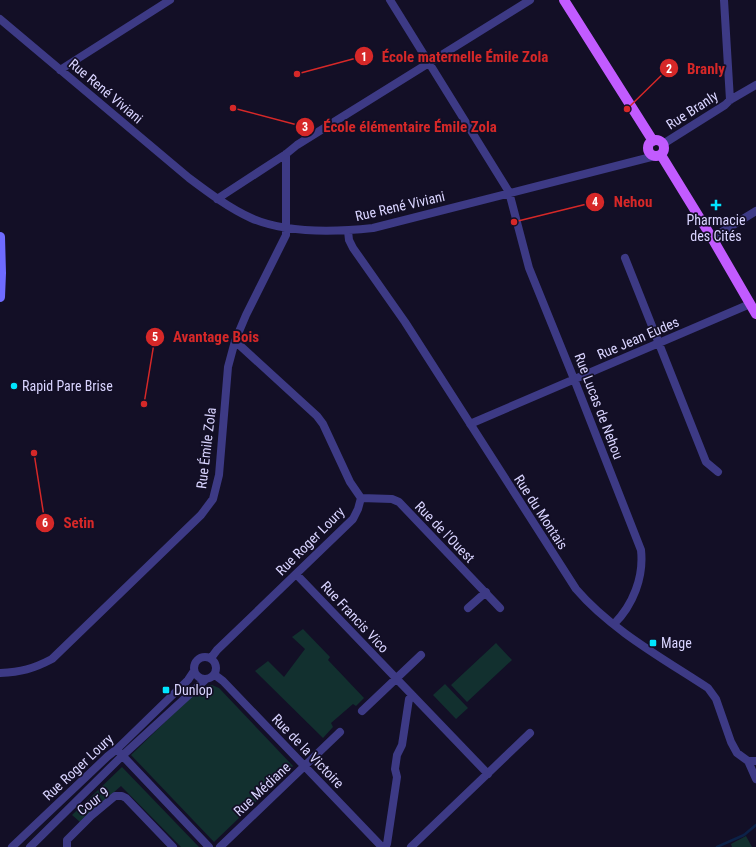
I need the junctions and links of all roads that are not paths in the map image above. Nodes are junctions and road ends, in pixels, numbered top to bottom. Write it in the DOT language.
graph roads {
  1 [pos="170,0"];
  2 [pos="390,0"];
  3 [pos="530,0"];
  4 [pos="564,0"];
  5 [pos="724,0"];
  6 [pos="0,19"];
  7 [pos="430,63"];
  8 [pos="60,70"];
  9 [pos="756,85"];
  10 [pos="730,100"];
  11 [pos="653,141"];
  12 [pos="663,144"];
  13 [pos="286,154"];
  14 [pos="658,155"];
  15 [pos="509,192"];
  16 [pos="217,199"];
  17 [pos="754,215"];
  18 [pos="287,228"];
  19 [pos="348,231"];
  20 [pos="0,237"];
  21 [pos="712,238"];
  22 [pos="625,258"];
  23 [pos="0,296"];
  24 [pos="750,304"];
  25 [pos="756,314"];
  26 [pos="235,341"];
  27 [pos="659,342"];
  28 [pos="574,379"];
  29 [pos="470,424"];
  30 [pos="718,472"];
  31 [pos="361,498"];
  32 [pos="296,574"];
  33 [pos="486,592"];
  34 [pos="468,608"];
  35 [pos="500,608"];
  36 [pos="614,624"];
  37 [pos="421,655"];
  38 [pos="211,658"];
  39 [pos="194,671"];
  40 [pos="0,672"];
  41 [pos="215,675"];
  42 [pos="396,678"];
  43 [pos="204,680"];
  44 [pos="412,696"];
  45 [pos="362,711"];
  46 [pos="340,732"];
  47 [pos="530,733"];
  48 [pos="117,749"];
  49 [pos="122,756"];
  50 [pos="752,761"];
  51 [pos="305,766"];
  52 [pos="488,774"];
  53 [pos="756,779"];
  54 [pos="32,846"];
  55 [pos="12,847"];
  56 [pos="67,847"];
  57 [pos="173,847"];
  58 [pos="209,847"];
  59 [pos="220,847"];
  60 [pos="382,847"];
  61 [pos="385,847"];
  62 [pos="411,847"];
  1 -- 8 [label="street"];
  2 -- 7 [label="street, Rue Lucas de Nehou"];
  3 -- 7 [label="street"];
  4 -- 11 [label="main road"];
  5 -- 10 [label="street"];
  6 -- 8 [label="street, Rue René Viviani"];
  7 -- 13 [label="street"];
  7 -- 15 [label="street, Rue Lucas de Nehou"];
  8 -- 16 [label="street, Rue René Viviani"];
  9 -- 10 [label="street, Rue Branly"];
  10 -- 12 [label="street, Rue Branly"];
  11 -- 12 [label="main road"];
  11 -- 14 [label="main road"];
  12 -- 14 [label="main road"];
  13 -- 16 [label="street"];
  13 -- 18 [label="street"];
  14 -- 15 [label="street, Rue René Viviani"];
  14 -- 21 [label="main road"];
  15 -- 19 [label="street, Rue René Viviani"];
  15 -- 28 [label="street, Rue Lucas de Nehou"];
  16 -- 18 [label="street, Rue René Viviani"];
  17 -- 21 [label="street"];
  18 -- 19 [label="street, Rue René Viviani"];
  18 -- 26 [label="street, Rue Émile Zola"];
  19 -- 29 [label="street, Rue du Montais"];
  20 -- 23 [label="main road"];
  21 -- 24 [label="main road"];
  22 -- 27 [label="street"];
  24 -- 25 [label="main road"];
  24 -- 27 [label="street, Rue Jean Eudes"];
  26 -- 31 [label="street"];
  26 -- 40 [label="street, Rue Émile Zola"];
  27 -- 28 [label="street, Rue Jean Eudes"];
  27 -- 30 [label="street"];
  28 -- 29 [label="street, Rue Jean Eudes"];
  28 -- 36 [label="street, Rue Lucas de Nehou"];
  29 -- 36 [label="street, Rue du Montais"];
  31 -- 32 [label="street, Rue Roger Loury"];
  31 -- 33 [label="street, Rue de l'Ouest"];
  32 -- 38 [label="street, Rue Roger Loury"];
  32 -- 42 [label="street, Rue Francis Vico"];
  33 -- 34 [label="street"];
  33 -- 35 [label="street, Rue de l'Ouest"];
  36 -- 50 [label="street, Rue du Montais"];
  37 -- 42 [label="street"];
  38 -- 39 [label="street, Rue Roger Loury"];
  38 -- 41 [label="street"];
  39 -- 43 [label="street"];
  39 -- 48 [label="street, Rue Roger Loury"];
  41 -- 43 [label="street, Rue Roger Loury"];
  41 -- 51 [label="street, Rue de la Victoire"];
  42 -- 44 [label="street, Rue Francis Vico"];
  42 -- 45 [label="street"];
  43 -- 49 [label="street, Rue Roger Loury"];
  44 -- 52 [label="street, Rue Francis Vico"];
  44 -- 61 [label="street"];
  46 -- 51 [label="street, Rue Médiane"];
  47 -- 52 [label="street"];
  48 -- 49 [label="street"];
  48 -- 55 [label="street, Rue Roger Loury"];
  49 -- 54 [label="street, Rue Roger Loury"];
  49 -- 58 [label="street"];
  50 -- 53 [label="street"];
  51 -- 59 [label="street, Rue Médiane"];
  51 -- 60 [label="street, Rue de la Victoire"];
  52 -- 62 [label="street"];
  56 -- 57 [label="street, Cour 9"];
}
